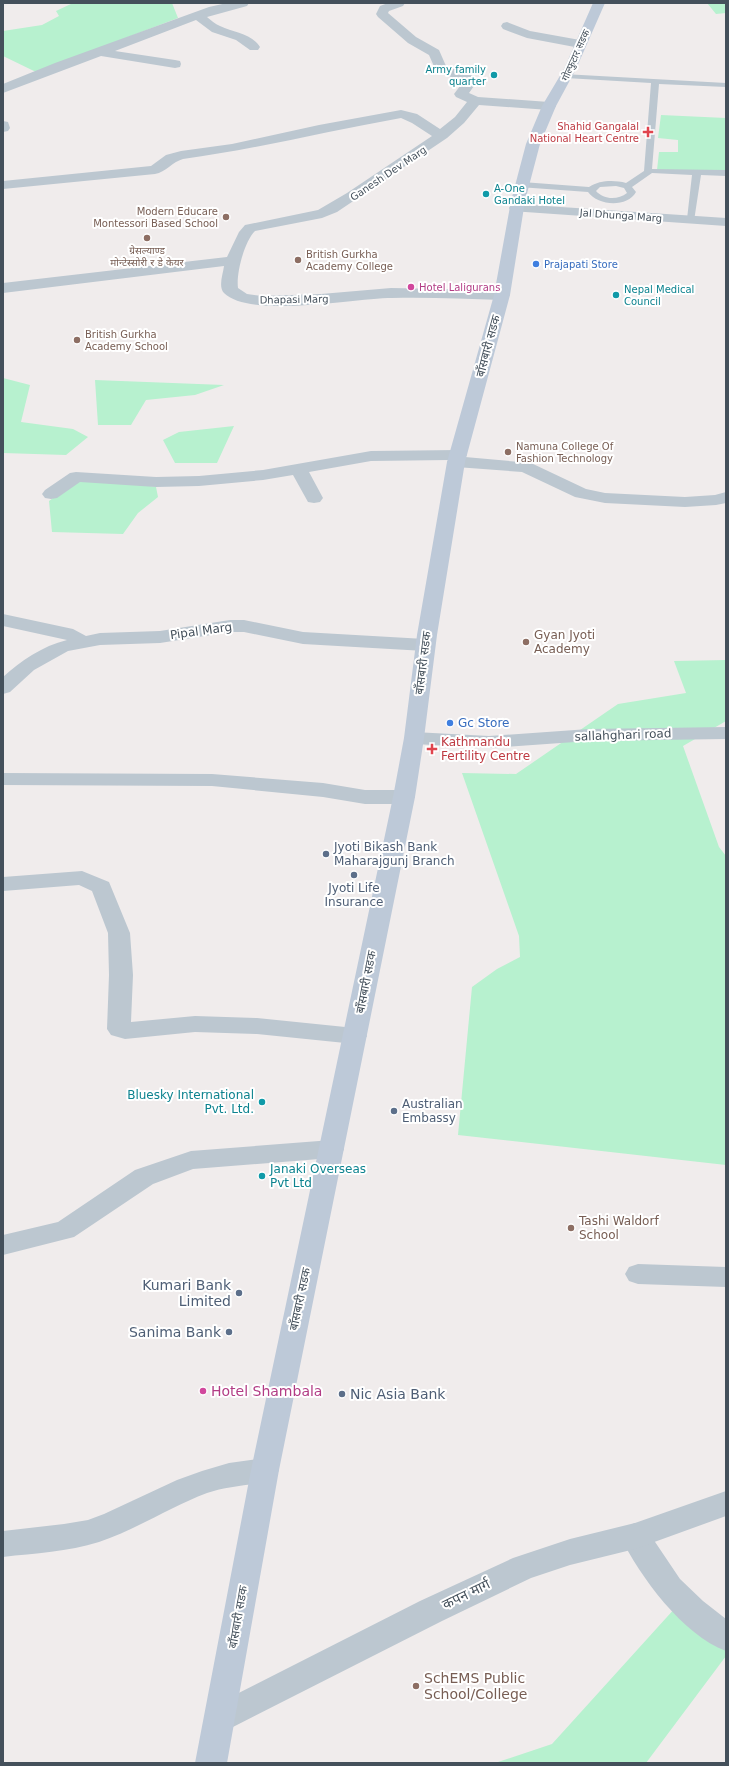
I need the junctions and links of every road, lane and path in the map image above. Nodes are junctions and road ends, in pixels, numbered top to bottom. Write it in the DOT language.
graph roads {
  1 [pos="243,3"];
  2 [pos="399,3"];
  3 [pos="599,3"];
  4 [pos="198,16"];
  5 [pos="506,26"];
  6 [pos="580,44"];
  7 [pos="254,46"];
  8 [pos="100,52"];
  9 [pos="175,64"];
  10 [pos="566,76"];
  11 [pos="654,82"];
  12 [pos="726,85"];
  13 [pos="3,89"];
  14 [pos="475,101"];
  15 [pos="549,106"];
  16 [pos="442,135"];
  17 [pos="648,172"];
  18 [pos="697,172"];
  19 [pos="726,173"];
  20 [pos="3,185"];
  21 [pos="627,186"];
  22 [pos="591,190"];
  23 [pos="519,198"];
  24 [pos="691,219"];
  25 [pos="726,222"];
  26 [pos="233,261"];
  27 [pos="3,288"];
  28 [pos="502,295"];
  29 [pos="457,459"];
  30 [pos="299,469"];
  31 [pos="51,494"];
  32 [pos="726,497"];
  33 [pos="314,498"];
  34 [pos="3,620"];
  35 [pos="82,642"];
  36 [pos="425,646"];
  37 [pos="3,688"];
  38 [pos="726,733"];
  39 [pos="414,738"];
  40 [pos="3,779"];
  41 [pos="404,797"];
  42 [pos="3,884"];
  43 [pos="355,1036"];
  44 [pos="332,1149"];
  45 [pos="3,1245"];
  46 [pos="638,1274"];
  47 [pos="726,1276"];
  48 [pos="265,1470"];
  49 [pos="726,1503"];
  50 [pos="635,1536"];
  51 [pos="3,1544"];
  52 [pos="726,1637"];
  53 [pos="220,1718"];
  54 [pos="211,1763"];
  1 -- 4 [label="street"];
  2 -- 14 [label="street"];
  3 -- 6 [label="main road, गोल्फुटार सडक"];
  4 -- 7 [label="street"];
  4 -- 8 [label="street"];
  5 -- 6 [label="street"];
  6 -- 10 [label="main road, गोल्फुटार सडक"];
  8 -- 9 [label="street"];
  8 -- 13 [label="street"];
  10 -- 11 [label="lane"];
  10 -- 15 [label="main road, गोल्फुटार सडक"];
  11 -- 12 [label="lane"];
  11 -- 17 [label="lane"];
  14 -- 15 [label="street"];
  14 -- 16 [label="street, Ganesh Dev Marg"];
  15 -- 23 [label="main road, गोल्फुटार सडक"];
  16 -- 20 [label="street"];
  16 -- 26 [label="street, Ganesh Dev Marg"];
  17 -- 18 [label="lane"];
  17 -- 21 [label="lane"];
  18 -- 19 [label="lane"];
  18 -- 24 [label="lane"];
  21 -- 22 [label="lane"];
  21 -- 22 [label="lane"];
  22 -- 23 [label="lane"];
  23 -- 24 [label="street, Jal Dhunga Marg"];
  23 -- 28 [label="main road, बाँसबारी सडक"];
  24 -- 25 [label="street, Jal Dhunga Marg"];
  26 -- 27 [label="street"];
  26 -- 28 [label="street, Dhapasi Marg"];
  28 -- 29 [label="main road, बाँसबारी सडक"];
  29 -- 30 [label="street"];
  29 -- 32 [label="street"];
  29 -- 36 [label="main road, बाँसबारी सडक"];
  30 -- 31 [label="street"];
  30 -- 33 [label="street"];
  34 -- 35 [label="street"];
  35 -- 36 [label="street, Pipal Marg"];
  35 -- 37 [label="street, Pipal Marg"];
  36 -- 39 [label="main road, बाँसबारी सडक"];
  38 -- 39 [label="street, sallahghari road"];
  39 -- 41 [label="main road, बाँसबारी सडक"];
  40 -- 41 [label="street"];
  41 -- 43 [label="main road, बाँसबारी सडक"];
  42 -- 43 [label="street"];
  43 -- 44 [label="main road, बाँसबारी सडक"];
  44 -- 45 [label="street"];
  44 -- 48 [label="main road, बाँसबारी सडक"];
  46 -- 47 [label="street"];
  48 -- 51 [label="street"];
  48 -- 53 [label="main road, बाँसबारी सडक"];
  49 -- 50 [label="street, कपन मार्ग"];
  50 -- 52 [label="street"];
  50 -- 53 [label="street, कपन मार्ग"];
  53 -- 54 [label="main road, बाँसबारी सडक"];
}
